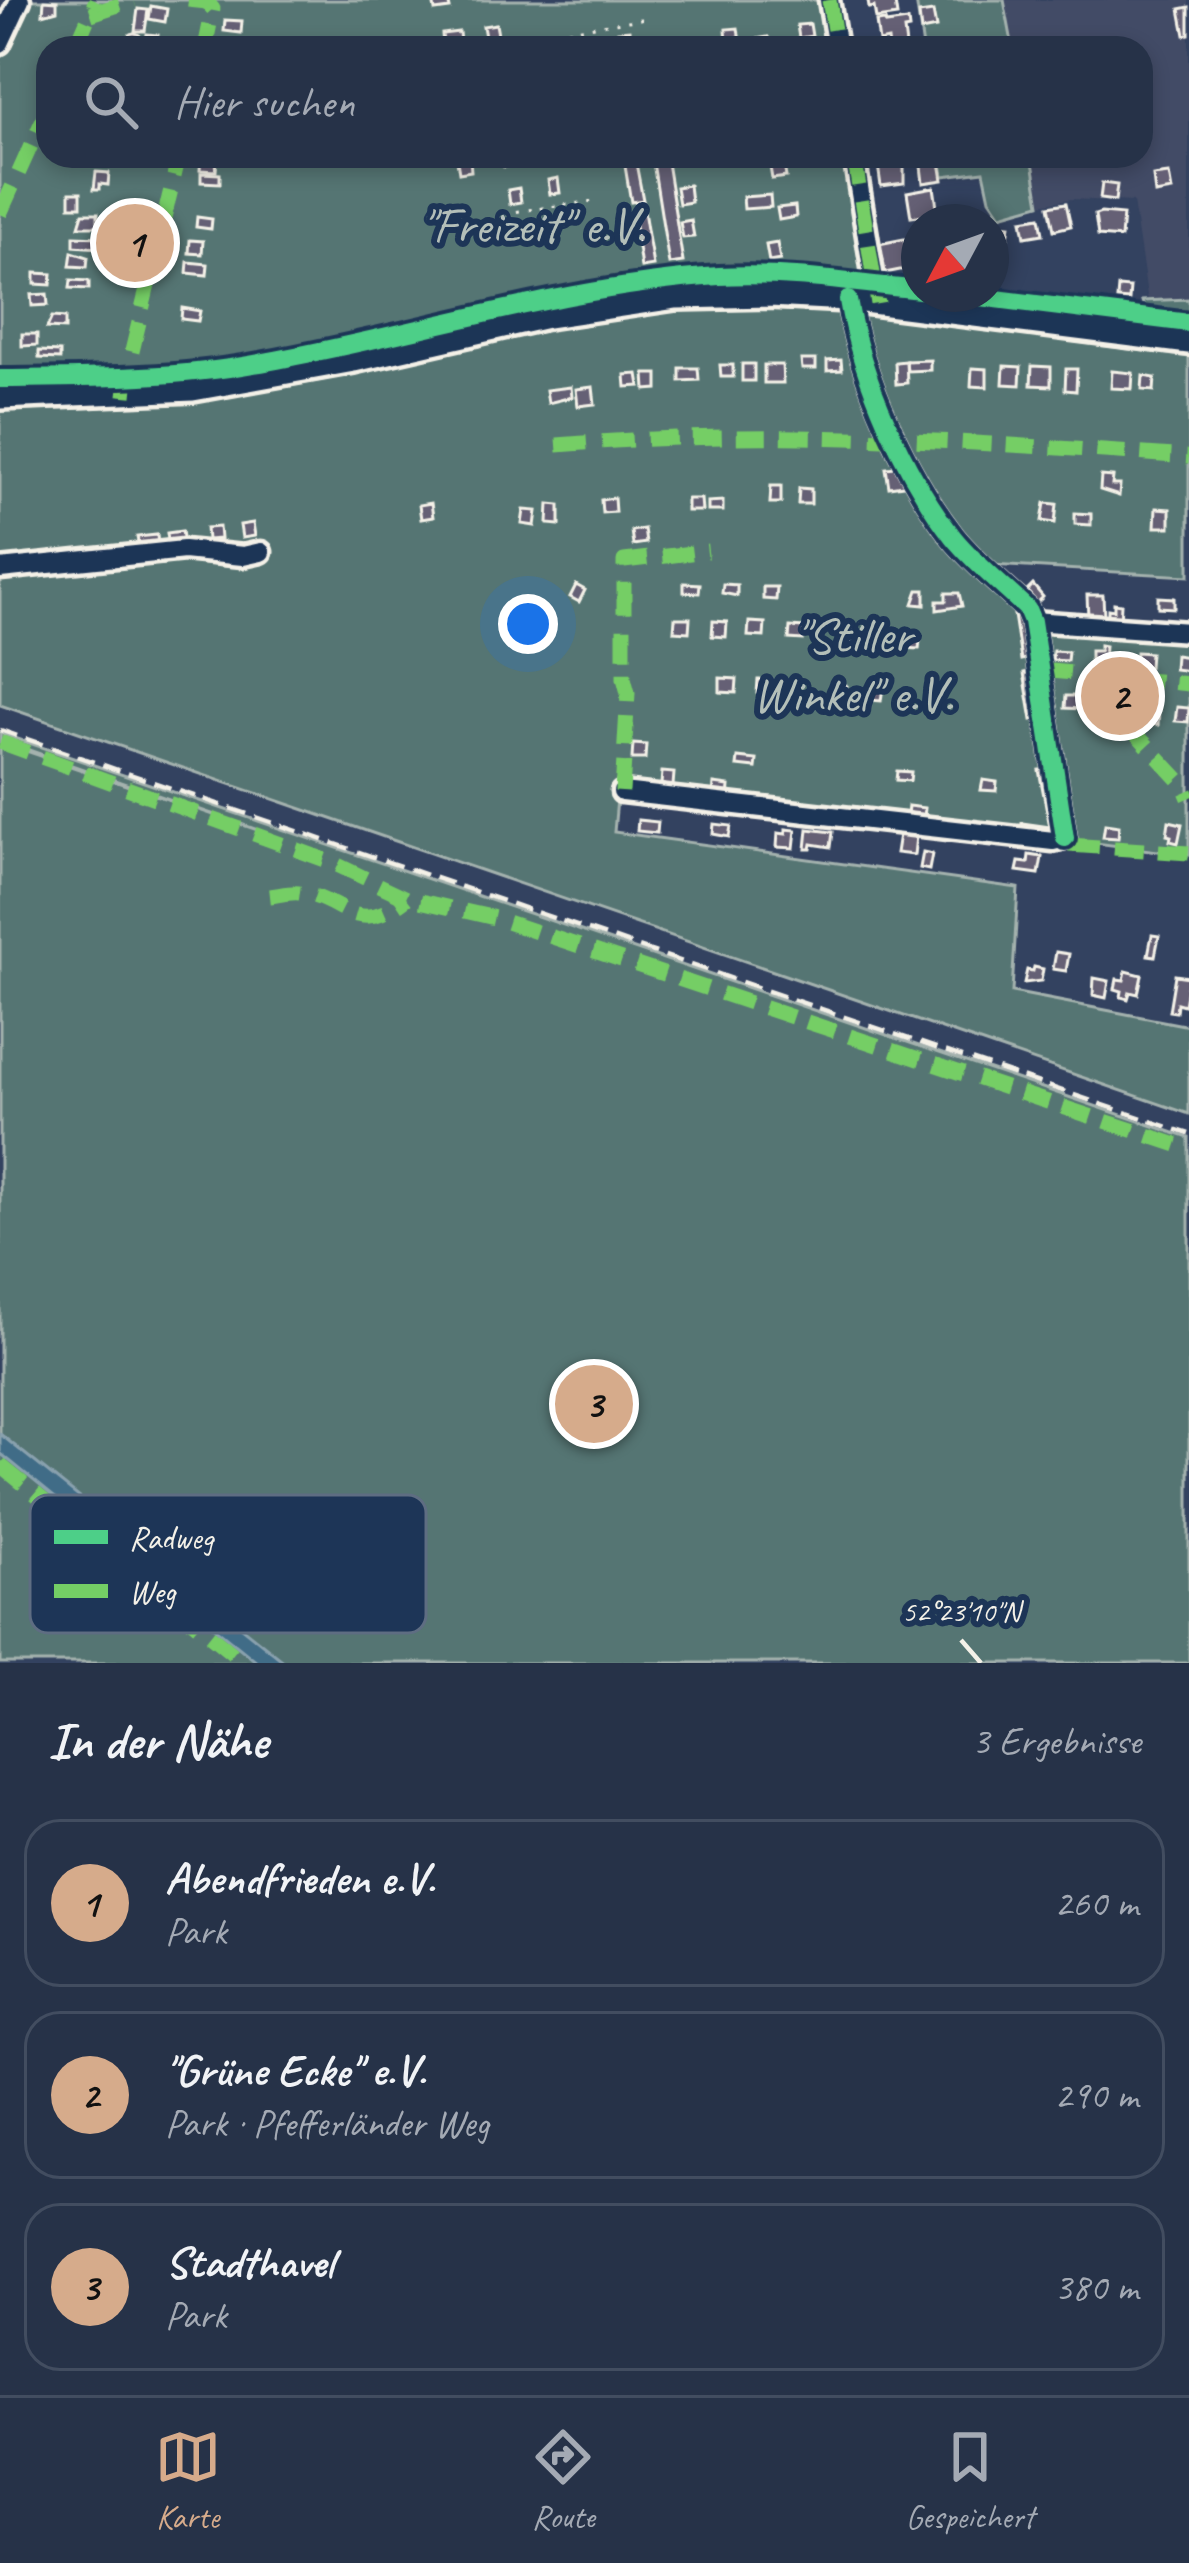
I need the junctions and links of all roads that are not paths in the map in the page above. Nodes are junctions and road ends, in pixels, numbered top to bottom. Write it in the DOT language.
graph roads {
  1 [pos="20,0"];
  2 [pos="829,0"];
  3 [pos="835,36"];
  4 [pos="0,44"];
  5 [pos="856,168"];
  6 [pos="848,300"];
  7 [pos="878,304"];
  8 [pos="1189,343"];
  9 [pos="0,398"];
  10 [pos="261,552"];
  11 [pos="0,569"];
  12 [pos="1032,621"];
  13 [pos="1189,632"];
  14 [pos="622,792"];
  1 -- 4 [label="street"];
  2 -- 3 [label="street"];
  5 -- 7 [label="street"];
  6 -- 7 [label="main road"];
  6 -- 9 [label="main road"];
  6 -- 12 [label="street"];
  7 -- 8 [label="main road"];
  10 -- 11 [label="street"];
  12 -- 13 [label="street"];
  12 -- 14 [label="street"];
}
